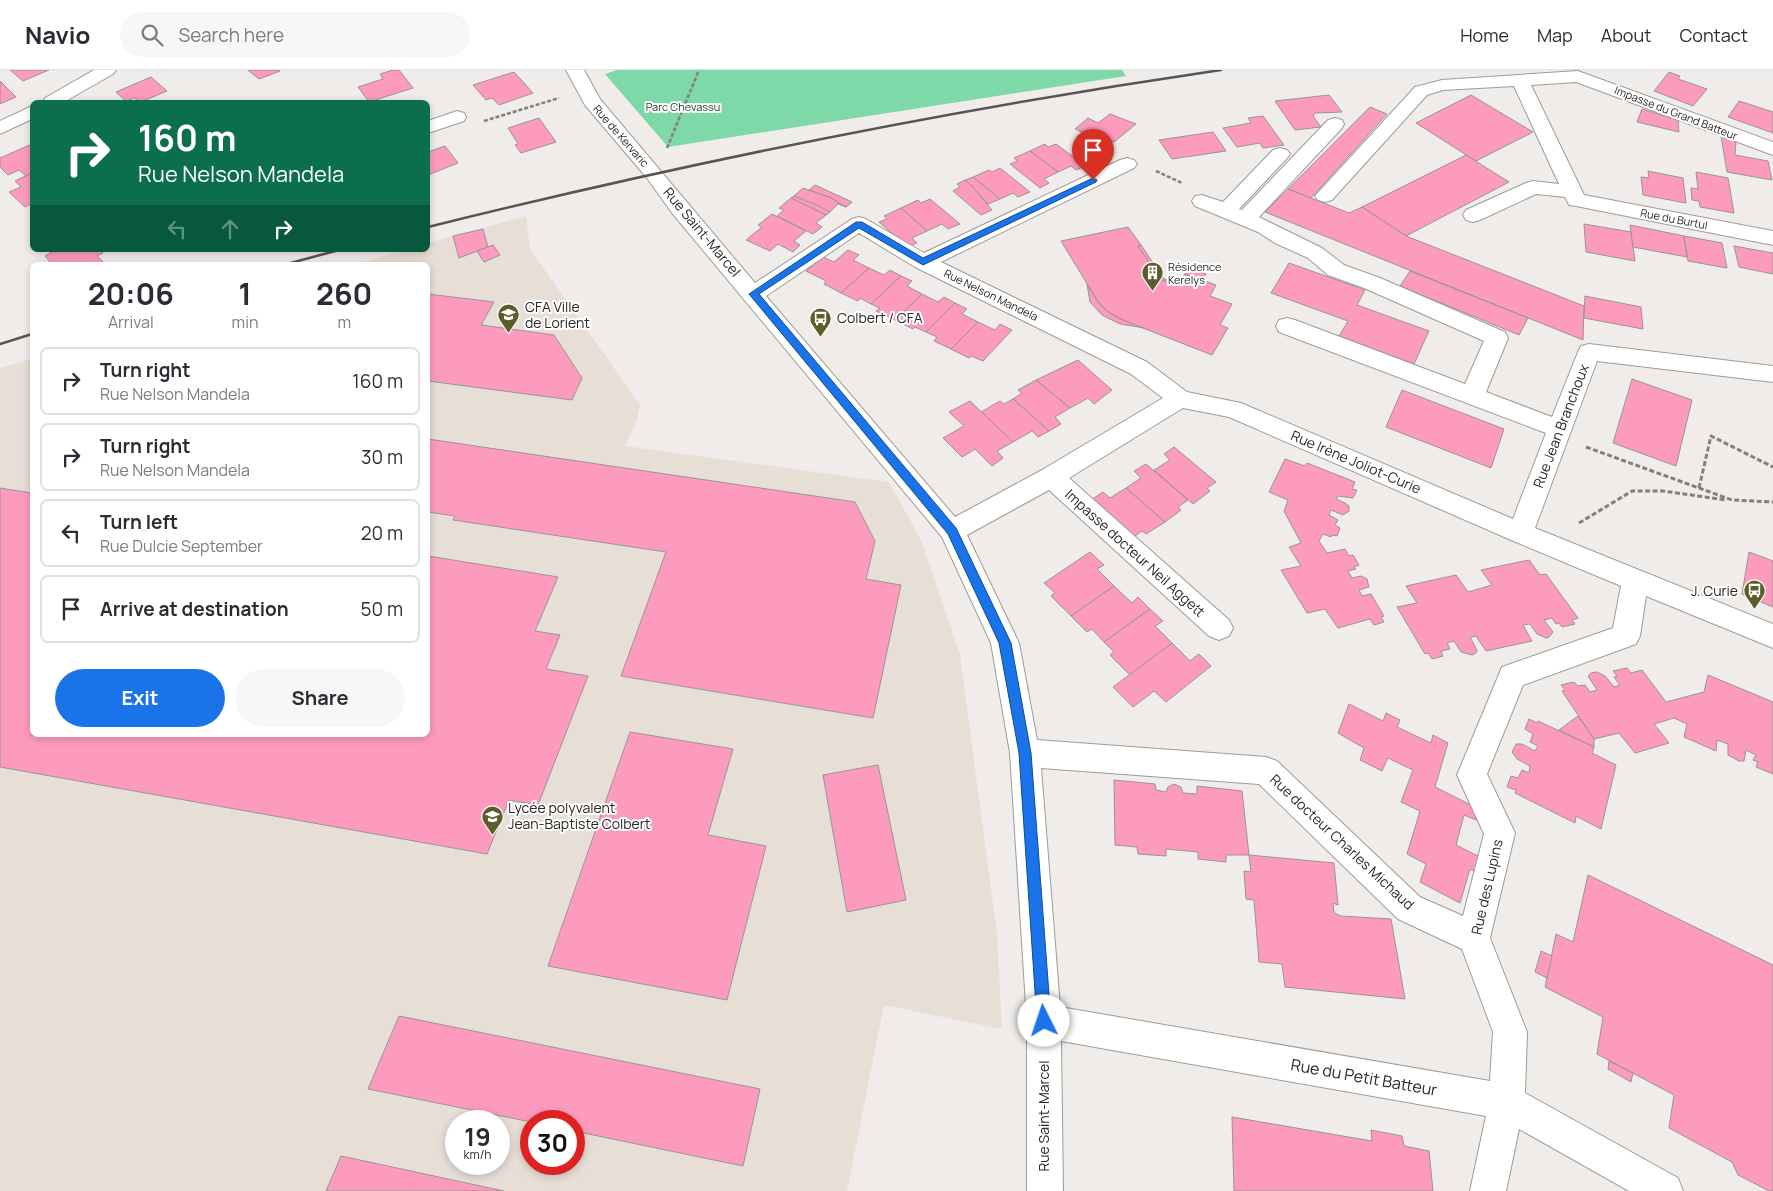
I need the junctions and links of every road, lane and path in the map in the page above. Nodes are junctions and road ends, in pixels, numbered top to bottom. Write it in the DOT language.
graph roads {
  1 [pos="107,70"];
  2 [pos="575,70"];
  3 [pos="699,70"];
  4 [pos="1520,80"];
  5 [pos="55,100"];
  6 [pos="545,101"];
  7 [pos="30,113"];
  8 [pos="457,117"];
  9 [pos="1335,124"];
  10 [pos="430,126"];
  11 [pos="0,128"];
  12 [pos="1773,149"];
  13 [pos="1280,154"];
  14 [pos="1127,164"];
  15 [pos="647,166"];
  16 [pos="1325,196"];
  17 [pos="1574,196"];
  18 [pos="1202,201"];
  19 [pos="1236,215"];
  20 [pos="1473,215"];
  21 [pos="1773,238"];
  22 [pos="923,262"];
  23 [pos="754,294"];
  24 [pos="1287,326"];
  25 [pos="1773,374"];
  26 [pos="1472,396"];
  27 [pos="1180,399"];
  28 [pos="1558,433"];
  29 [pos="1773,467"];
  30 [pos="1051,477"];
  31 [pos="1699,488"];
  32 [pos="1732,500"];
  33 [pos="1773,502"];
  34 [pos="952,531"];
  35 [pos="1520,533"];
  36 [pos="1545,544"];
  37 [pos="1634,580"];
  38 [pos="1219,628"];
  39 [pos="1773,636"];
  40 [pos="1025,753"];
  41 [pos="1474,938"];
  42 [pos="1044,1021"];
  43 [pos="1507,1102"];
  44 [pos="1045,1191"];
  45 [pos="1488,1191"];
  46 [pos="1665,1191"];
  1 -- 5 [label="street"];
  2 -- 15 [label="street, Rue de Kervaric"];
  3 -- 15 [label="path"];
  4 -- 12 [label="street, Impasse du Grand Batteur"];
  4 -- 16 [label="street"];
  4 -- 17 [label="street"];
  6 -- 8 [label="path"];
  7 -- 11 [label="street"];
  8 -- 10 [label="street"];
  9 -- 19 [label="street"];
  13 -- 19 [label="street"];
  14 -- 18 [label="path"];
  14 -- 22 [label="street"];
  15 -- 23 [label="street, Rue Saint-Marcel"];
  17 -- 20 [label="street, Rue du Burtul"];
  17 -- 21 [label="street, Rue du Burtul"];
  18 -- 19 [label="street"];
  19 -- 26 [label="street"];
  22 -- 23 [label="street, Rue Nelson Mandela"];
  22 -- 27 [label="street, Rue Nelson Mandela"];
  23 -- 34 [label="street, Rue Saint-Marcel"];
  24 -- 26 [label="street"];
  25 -- 28 [label="street, Rue Jean Branchoux"];
  26 -- 28 [label="street"];
  27 -- 30 [label="street"];
  27 -- 35 [label="street, Rue Irène Joliot-Curie"];
  28 -- 31 [label="path"];
  28 -- 35 [label="street, Rue Jean Branchoux"];
  29 -- 31 [label="path"];
  30 -- 34 [label="street"];
  30 -- 38 [label="street, Impasse docteur Neil Aggett"];
  31 -- 32 [label="path"];
  32 -- 33 [label="path"];
  32 -- 36 [label="path"];
  34 -- 40 [label="street, Rue Saint-Marcel"];
  35 -- 36 [label="street, Rue Irène Joliot-Curie"];
  36 -- 37 [label="street, Rue Irène Joliot-Curie"];
  37 -- 39 [label="street, Rue Irène Joliot-Curie"];
  37 -- 41 [label="street, Rue des Lupins"];
  40 -- 41 [label="street, Rue docteur Charles Michaud"];
  40 -- 42 [label="street, Rue Saint-Marcel"];
  41 -- 43 [label="street, Rue des Lupins"];
  42 -- 43 [label="street, Rue du Petit Batteur"];
  42 -- 44 [label="street, Rue Saint-Marcel"];
  43 -- 45 [label="street, Rue des Lupins"];
  43 -- 46 [label="street, Rue du Petit Batteur"];
}
